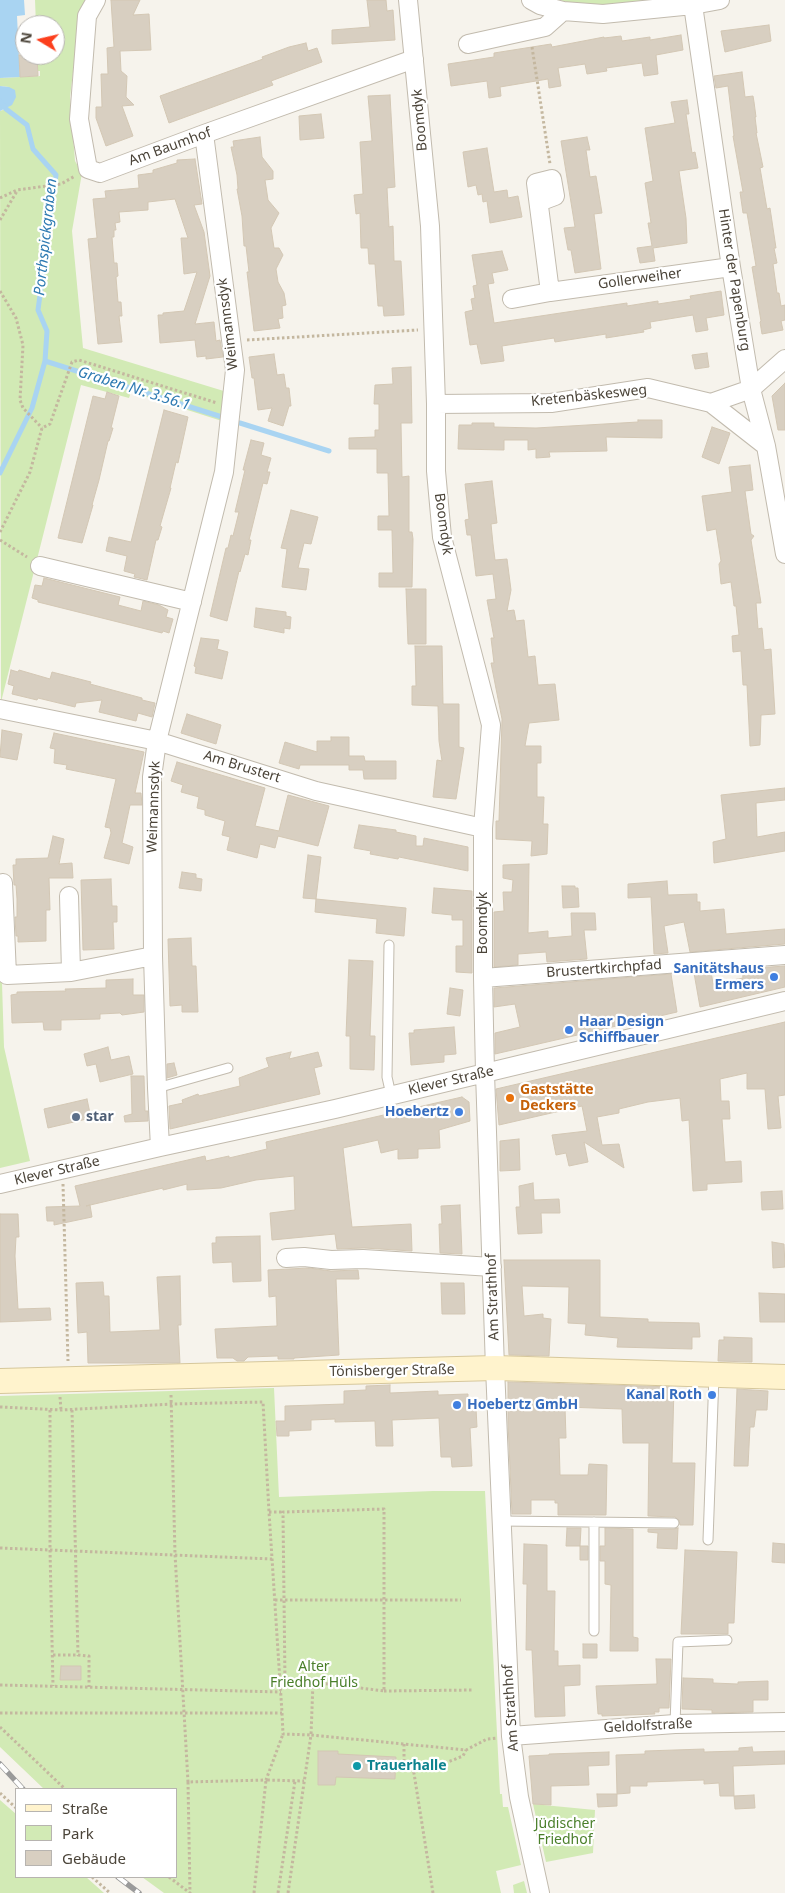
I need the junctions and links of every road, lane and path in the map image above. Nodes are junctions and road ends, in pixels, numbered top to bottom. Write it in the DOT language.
graph roads {
  1 [pos="96,0"];
  2 [pos="408,0"];
  3 [pos="531,0"];
  4 [pos="720,0"];
  5 [pos="694,5"];
  6 [pos="563,11"];
  7 [pos="529,32"];
  8 [pos="468,44"];
  9 [pos="414,59"];
  10 [pos="204,134"];
  11 [pos="552,179"];
  12 [pos="60,184"];
  13 [pos="18,190"];
  14 [pos="0,198"];
  15 [pos="0,220"];
  16 [pos="731,266"];
  17 [pos="0,292"];
  18 [pos="550,292"];
  19 [pos="512,299"];
  20 [pos="434,329"];
  21 [pos="231,342"];
  22 [pos="785,359"];
  23 [pos="751,390"];
  24 [pos="711,403"];
  25 [pos="436,404"];
  26 [pos="232,407"];
  27 [pos="42,428"];
  28 [pos="766,446"];
  29 [pos="0,532"];
  30 [pos="0,540"];
  31 [pos="785,554"];
  32 [pos="40,566"];
  33 [pos="192,602"];
  34 [pos="0,709"];
  35 [pos="157,741"];
  36 [pos="483,828"];
  37 [pos="4,883"];
  38 [pos="69,896"];
  39 [pos="389,945"];
  40 [pos="785,955"];
  41 [pos="153,956"];
  42 [pos="71,972"];
  43 [pos="483,978"];
  44 [pos="785,1001"];
  45 [pos="228,1068"];
  46 [pos="485,1073"];
  47 [pos="157,1088"];
  48 [pos="390,1095"];
  49 [pos="160,1147"];
  50 [pos="63,1170"];
  51 [pos="0,1184"];
  52 [pos="286,1258"];
  53 [pos="492,1267"];
  54 [pos="495,1368"];
  55 [pos="714,1374"];
  56 [pos="785,1377"];
  57 [pos="68,1379"];
  58 [pos="0,1381"];
  59 [pos="172,1404"];
  60 [pos="0,1408"];
  61 [pos="50,1410"];
  62 [pos="72,1410"];
  63 [pos="269,1512"];
  64 [pos="284,1512"];
  65 [pos="501,1521"];
  66 [pos="594,1522"];
  67 [pos="674,1523"];
  68 [pos="708,1540"];
  69 [pos="0,1548"];
  70 [pos="50,1550"];
  71 [pos="76,1550"];
  72 [pos="175,1554"];
  73 [pos="272,1559"];
  74 [pos="275,1600"];
  75 [pos="284,1600"];
  76 [pos="384,1600"];
  77 [pos="461,1600"];
  78 [pos="594,1631"];
  79 [pos="727,1640"];
  80 [pos="52,1655"];
  81 [pos="78,1655"];
  82 [pos="313,1682"];
  83 [pos="280,1683"];
  84 [pos="285,1683"];
  85 [pos="0,1685"];
  86 [pos="53,1686"];
  87 [pos="89,1687"];
  88 [pos="182,1688"];
  89 [pos="473,1690"];
  90 [pos="384,1691"];
  91 [pos="281,1692"];
  92 [pos="0,1713"];
  93 [pos="184,1713"];
  94 [pos="282,1713"];
  95 [pos="785,1722"];
  96 [pos="675,1724"];
  97 [pos="0,1727"];
  98 [pos="283,1734"];
  99 [pos="311,1735"];
  100 [pos="511,1736"];
  101 [pos="404,1744"];
  102 [pos="466,1750"];
  103 [pos="412,1767"];
  104 [pos="266,1780"];
  105 [pos="295,1781"];
  106 [pos="304,1781"];
  107 [pos="188,1782"];
  108 [pos="64,1788"];
  109 [pos="0,1793"];
  110 [pos="15,1807"];
  111 [pos="93,1878"];
  112 [pos="170,1878"];
  113 [pos="110,1893"];
  114 [pos="190,1893"];
  115 [pos="254,1893"];
  116 [pos="278,1893"];
  117 [pos="288,1893"];
  118 [pos="433,1893"];
  119 [pos="540,1893"];
  1 -- 10 [label="street, Am Baumhof"];
  2 -- 9 [label="street, Boomdyk"];
  3 -- 6 [label="street"];
  4 -- 5 [label="street"];
  5 -- 6 [label="street"];
  5 -- 16 [label="street, Hinter der Papenburg"];
  6 -- 7 [label="street"];
  7 -- 8 [label="street"];
  7 -- 11 [label="path"];
  9 -- 10 [label="street, Am Baumhof"];
  9 -- 20 [label="street, Boomdyk"];
  10 -- 21 [label="street, Weimannsdyk"];
  11 -- 18 [label="street"];
  12 -- 13 [label="path"];
  13 -- 14 [label="path"];
  13 -- 15 [label="path"];
  16 -- 18 [label="street, Gollerweiher"];
  16 -- 23 [label="street, Hinter der Papenburg"];
  17 -- 27 [label="path"];
  18 -- 19 [label="street, Gollerweiher"];
  20 -- 21 [label="path"];
  20 -- 25 [label="street, Boomdyk"];
  21 -- 26 [label="street, Weimannsdyk"];
  22 -- 23 [label="street"];
  23 -- 24 [label="street"];
  23 -- 28 [label="street, Hinter der Papenburg"];
  24 -- 25 [label="street, Kretenbäskesweg"];
  24 -- 28 [label="street, Kretenbäskesweg"];
  25 -- 36 [label="street, Boomdyk"];
  26 -- 27 [label="path"];
  26 -- 33 [label="street, Weimannsdyk"];
  27 -- 29 [label="path"];
  28 -- 31 [label="street, Hinter der Papenburg"];
  30 -- 32 [label="path"];
  32 -- 33 [label="street"];
  33 -- 35 [label="street, Weimannsdyk"];
  34 -- 35 [label="street, Am Brustert"];
  35 -- 36 [label="street, Am Brustert"];
  35 -- 41 [label="street, Weimannsdyk"];
  36 -- 43 [label="street, Boomdyk"];
  37 -- 42 [label="street"];
  38 -- 42 [label="street"];
  39 -- 48 [label="lane"];
  40 -- 43 [label="street, Brustertkirchpfad"];
  41 -- 42 [label="street"];
  41 -- 47 [label="street, Weimannsdyk"];
  43 -- 46 [label="street, Boomdyk"];
  44 -- 46 [label="street, Klever Straße"];
  45 -- 47 [label="lane"];
  46 -- 48 [label="street, Klever Straße"];
  46 -- 53 [label="street, Am Strathhof"];
  47 -- 49 [label="street, Weimannsdyk"];
  48 -- 49 [label="street, Klever Straße"];
  49 -- 50 [label="street, Klever Straße"];
  50 -- 51 [label="street, Klever Straße"];
  50 -- 57 [label="path"];
  52 -- 53 [label="street"];
  53 -- 54 [label="street, Am Strathhof"];
  54 -- 55 [label="street, Tönisberger Straße"];
  54 -- 57 [label="street, Tönisberger Straße"];
  54 -- 65 [label="street, Am Strathhof"];
  55 -- 56 [label="street, Tönisberger Straße"];
  55 -- 68 [label="lane"];
  57 -- 58 [label="street, Tönisberger Straße"];
  59 -- 62 [label="path"];
  59 -- 63 [label="path"];
  59 -- 72 [label="path"];
  60 -- 61 [label="path"];
  61 -- 62 [label="path"];
  61 -- 70 [label="path"];
  62 -- 71 [label="path"];
  63 -- 64 [label="path"];
  63 -- 73 [label="path"];
  64 -- 75 [label="path"];
  64 -- 76 [label="path"];
  65 -- 66 [label="lane"];
  65 -- 100 [label="street, Am Strathhof"];
  66 -- 67 [label="lane"];
  66 -- 78 [label="lane"];
  69 -- 70 [label="path"];
  70 -- 71 [label="path"];
  70 -- 80 [label="path"];
  71 -- 72 [label="path"];
  71 -- 81 [label="path"];
  72 -- 73 [label="path"];
  72 -- 88 [label="path"];
  73 -- 74 [label="path"];
  74 -- 75 [label="path"];
  74 -- 83 [label="path"];
  75 -- 76 [label="path"];
  75 -- 84 [label="path"];
  76 -- 77 [label="path"];
  76 -- 90 [label="path"];
  79 -- 96 [label="lane"];
  80 -- 81 [label="path"];
  80 -- 86 [label="path"];
  81 -- 87 [label="path"];
  82 -- 84 [label="path"];
  82 -- 90 [label="path"];
  82 -- 99 [label="path"];
  83 -- 84 [label="path"];
  83 -- 91 [label="path"];
  85 -- 86 [label="path"];
  86 -- 87 [label="path"];
  87 -- 88 [label="path"];
  88 -- 91 [label="path"];
  88 -- 93 [label="path"];
  89 -- 90 [label="path"];
  91 -- 94 [label="path"];
  92 -- 93 [label="path"];
  93 -- 94 [label="path"];
  93 -- 107 [label="path"];
  94 -- 98 [label="path"];
  95 -- 96 [label="street, Geldolfstraße"];
  96 -- 100 [label="street, Geldolfstraße"];
  97 -- 108 [label="path"];
  98 -- 99 [label="path"];
  98 -- 104 [label="path"];
  99 -- 101 [label="path"];
  99 -- 106 [label="path"];
  100 -- 102 [label="path"];
  100 -- 119 [label="street, Am Strathhof"];
  101 -- 102 [label="path"];
  101 -- 103 [label="path"];
  102 -- 103 [label="path"];
  103 -- 118 [label="path"];
  104 -- 105 [label="path"];
  104 -- 107 [label="path"];
  104 -- 115 [label="path"];
  105 -- 106 [label="path"];
  105 -- 116 [label="path"];
  106 -- 117 [label="path"];
  107 -- 114 [label="path"];
  109 -- 110 [label="path"];
  111 -- 113 [label="path"];
  112 -- 114 [label="path"];
}
